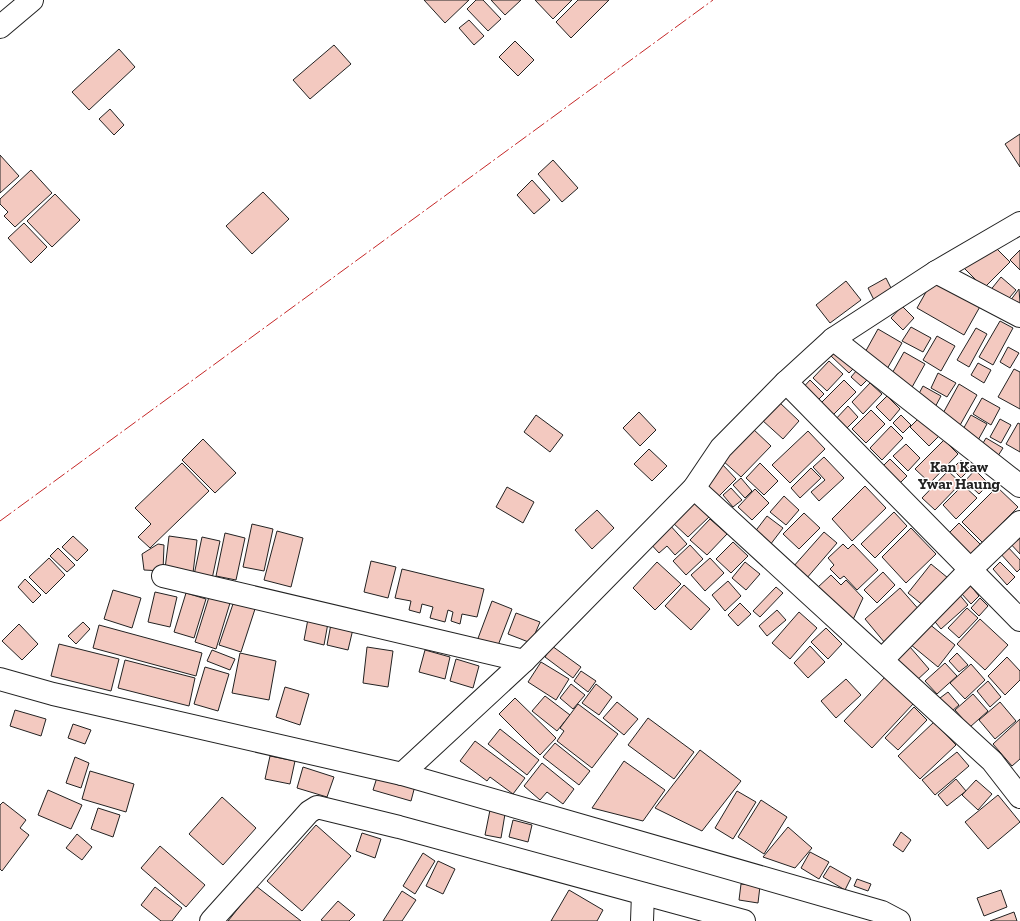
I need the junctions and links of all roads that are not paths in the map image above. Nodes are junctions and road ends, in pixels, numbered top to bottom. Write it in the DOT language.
graph roads {
  1 [pos="32,0"];
  2 [pos="0,27"];
  3 [pos="1020,223"];
  4 [pos="936,272"];
  5 [pos="1020,316"];
  6 [pos="833,339"];
  7 [pos="786,382"];
  8 [pos="1020,486"];
  9 [pos="694,488"];
  10 [pos="1020,522"];
  11 [pos="971,569"];
  12 [pos="163,576"];
  13 [pos="1020,620"];
  14 [pos="882,660"];
  15 [pos="524,662"];
  16 [pos="0,679"];
  17 [pos="402,774"];
  18 [pos="1020,797"];
  19 [pos="644,894"];
  20 [pos="211,921"];
  21 [pos="642,921"];
  22 [pos="744,921"];
  23 [pos="899,921"];
  1 -- 2 [label="street"];
  3 -- 4 [label="street"];
  4 -- 5 [label="street"];
  4 -- 6 [label="street"];
  6 -- 7 [label="street"];
  6 -- 8 [label="street"];
  7 -- 9 [label="street"];
  7 -- 11 [label="street"];
  9 -- 14 [label="street"];
  9 -- 15 [label="street"];
  10 -- 11 [label="street"];
  11 -- 13 [label="street"];
  11 -- 14 [label="street"];
  12 -- 15 [label="street"];
  14 -- 18 [label="street"];
  15 -- 17 [label="street"];
  16 -- 17 [label="street"];
  17 -- 23 [label="street"];
  19 -- 20 [label="street"];
  19 -- 21 [label="street"];
  19 -- 22 [label="street"];
}
